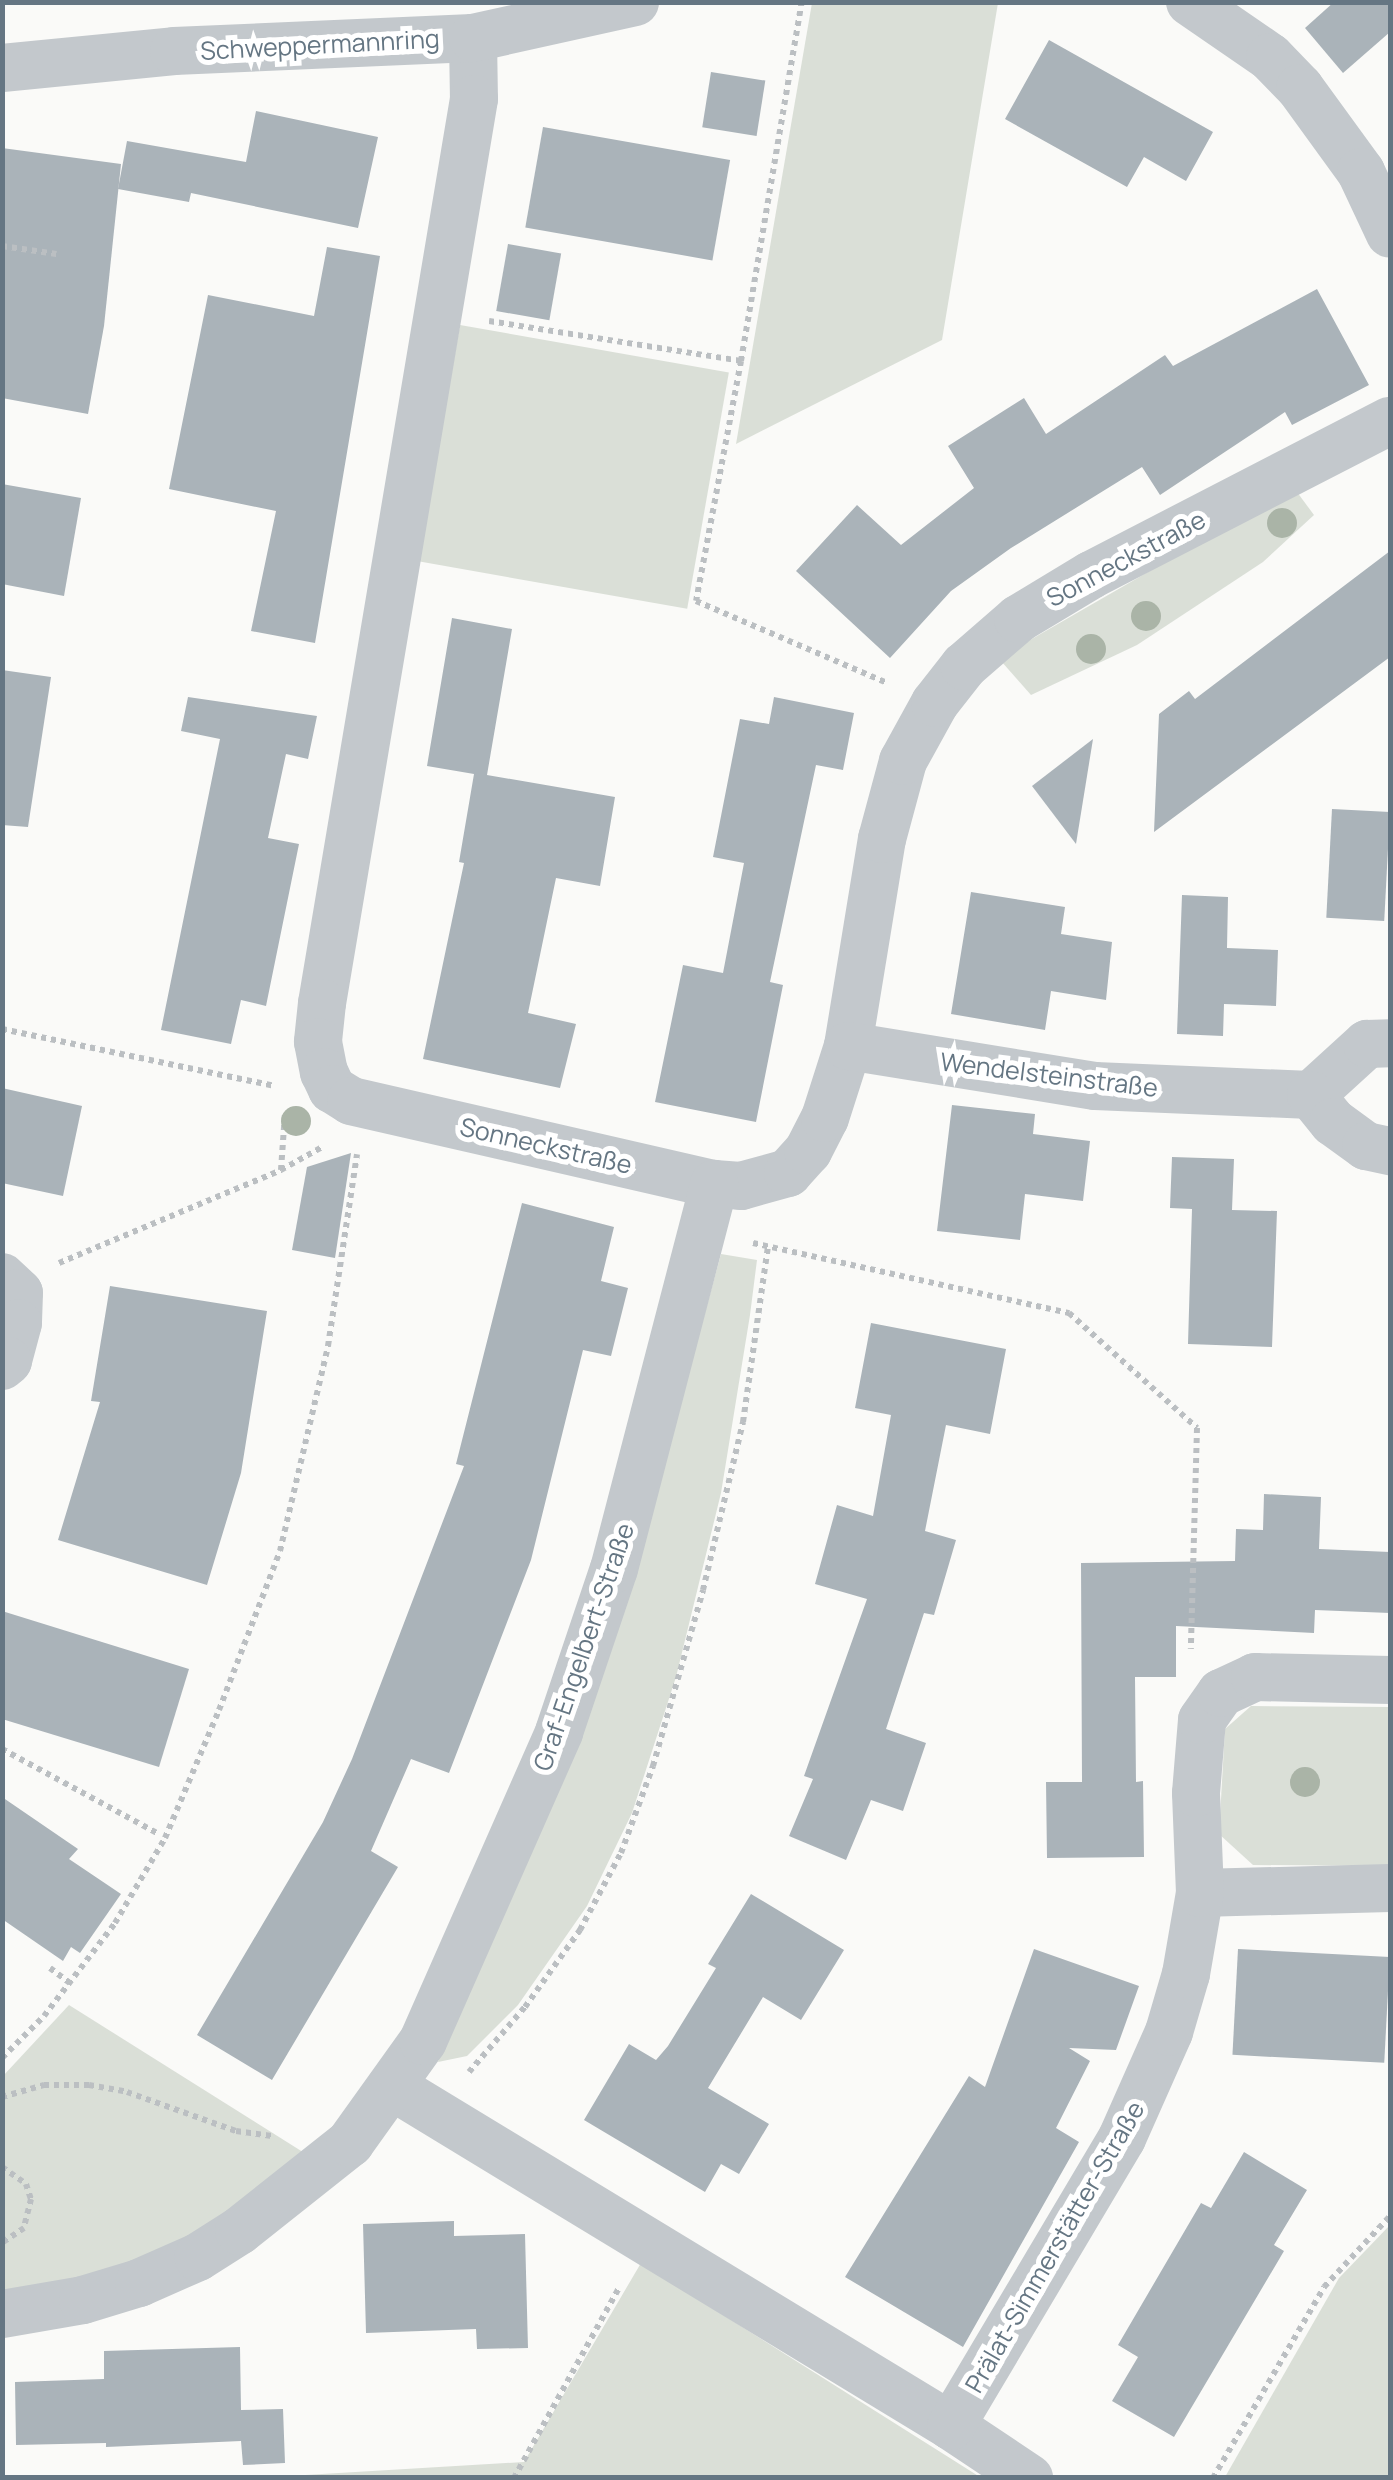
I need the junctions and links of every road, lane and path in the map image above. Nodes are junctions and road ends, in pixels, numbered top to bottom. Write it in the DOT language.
graph roads {
  1 [pos="635,2"];
  2 [pos="802,2"];
  3 [pos="1190,2"];
  4 [pos="473,38"];
  5 [pos="2,68"];
  6 [pos="1390,234"];
  7 [pos="2,246"];
  8 [pos="56,254"];
  9 [pos="436,313"];
  10 [pos="741,362"];
  11 [pos="1390,422"];
  12 [pos="934,703"];
  13 [pos="2,1029"];
  14 [pos="1390,1043"];
  15 [pos="848,1046"];
  16 [pos="305,1080"];
  17 [pos="1311,1095"];
  18 [pos="358,1146"];
  19 [pos="1390,1151"];
  20 [pos="714,1184"];
  21 [pos="702,1232"];
  22 [pos="768,1246"];
  23 [pos="11,1285"];
  24 [pos="2,1366"];
  25 [pos="1390,1680"];
  26 [pos="1221,1693"];
  27 [pos="2,1749"];
  28 [pos="157,1834"];
  29 [pos="1390,1888"];
  30 [pos="1200,1893"];
  31 [pos="50,1968"];
  32 [pos="70,1982"];
  33 [pos="2,2058"];
  34 [pos="393,2087"];
  35 [pos="2,2097"];
  36 [pos="289,2138"];
  37 [pos="2,2167"];
  38 [pos="1390,2216"];
  39 [pos="646,2240"];
  40 [pos="2,2243"];
  41 [pos="2,2314"];
  42 [pos="952,2426"];
  43 [pos="514,2478"];
  44 [pos="1029,2478"];
  45 [pos="1214,2478"];
  1 -- 4 [label="street, Schweppermannring"];
  2 -- 10 [label="path"];
  3 -- 6 [label="street"];
  4 -- 5 [label="street, Schweppermannring"];
  4 -- 9 [label="street"];
  7 -- 8 [label="path"];
  9 -- 10 [label="path"];
  9 -- 16 [label="street"];
  10 -- 12 [label="path"];
  11 -- 12 [label="street, Sonneckstraße"];
  12 -- 15 [label="street, Sonneckstraße"];
  13 -- 16 [label="path"];
  14 -- 17 [label="street"];
  15 -- 17 [label="street, Wendelsteinstraße"];
  15 -- 20 [label="street, Sonneckstraße"];
  16 -- 20 [label="street, Sonneckstraße"];
  16 -- 23 [label="path"];
  17 -- 19 [label="street"];
  18 -- 32 [label="path"];
  20 -- 21 [label="street, Graf-Engelbert-Straße"];
  21 -- 22 [label="path"];
  21 -- 34 [label="street, Graf-Engelbert-Straße"];
  22 -- 26 [label="path"];
  22 -- 34 [label="path"];
  23 -- 24 [label="street"];
  25 -- 26 [label="street"];
  26 -- 30 [label="street, Prälat-Simmerstätter-Straße"];
  27 -- 28 [label="path"];
  29 -- 30 [label="street"];
  30 -- 42 [label="street, Prälat-Simmerstätter-Straße"];
  31 -- 32 [label="path"];
  32 -- 33 [label="path"];
  34 -- 39 [label="street"];
  34 -- 41 [label="street, Graf-Engelbert-Straße"];
  35 -- 36 [label="path"];
  37 -- 40 [label="path"];
  38 -- 45 [label="path"];
  39 -- 42 [label="street"];
  39 -- 43 [label="path"];
  42 -- 44 [label="street"];
}
